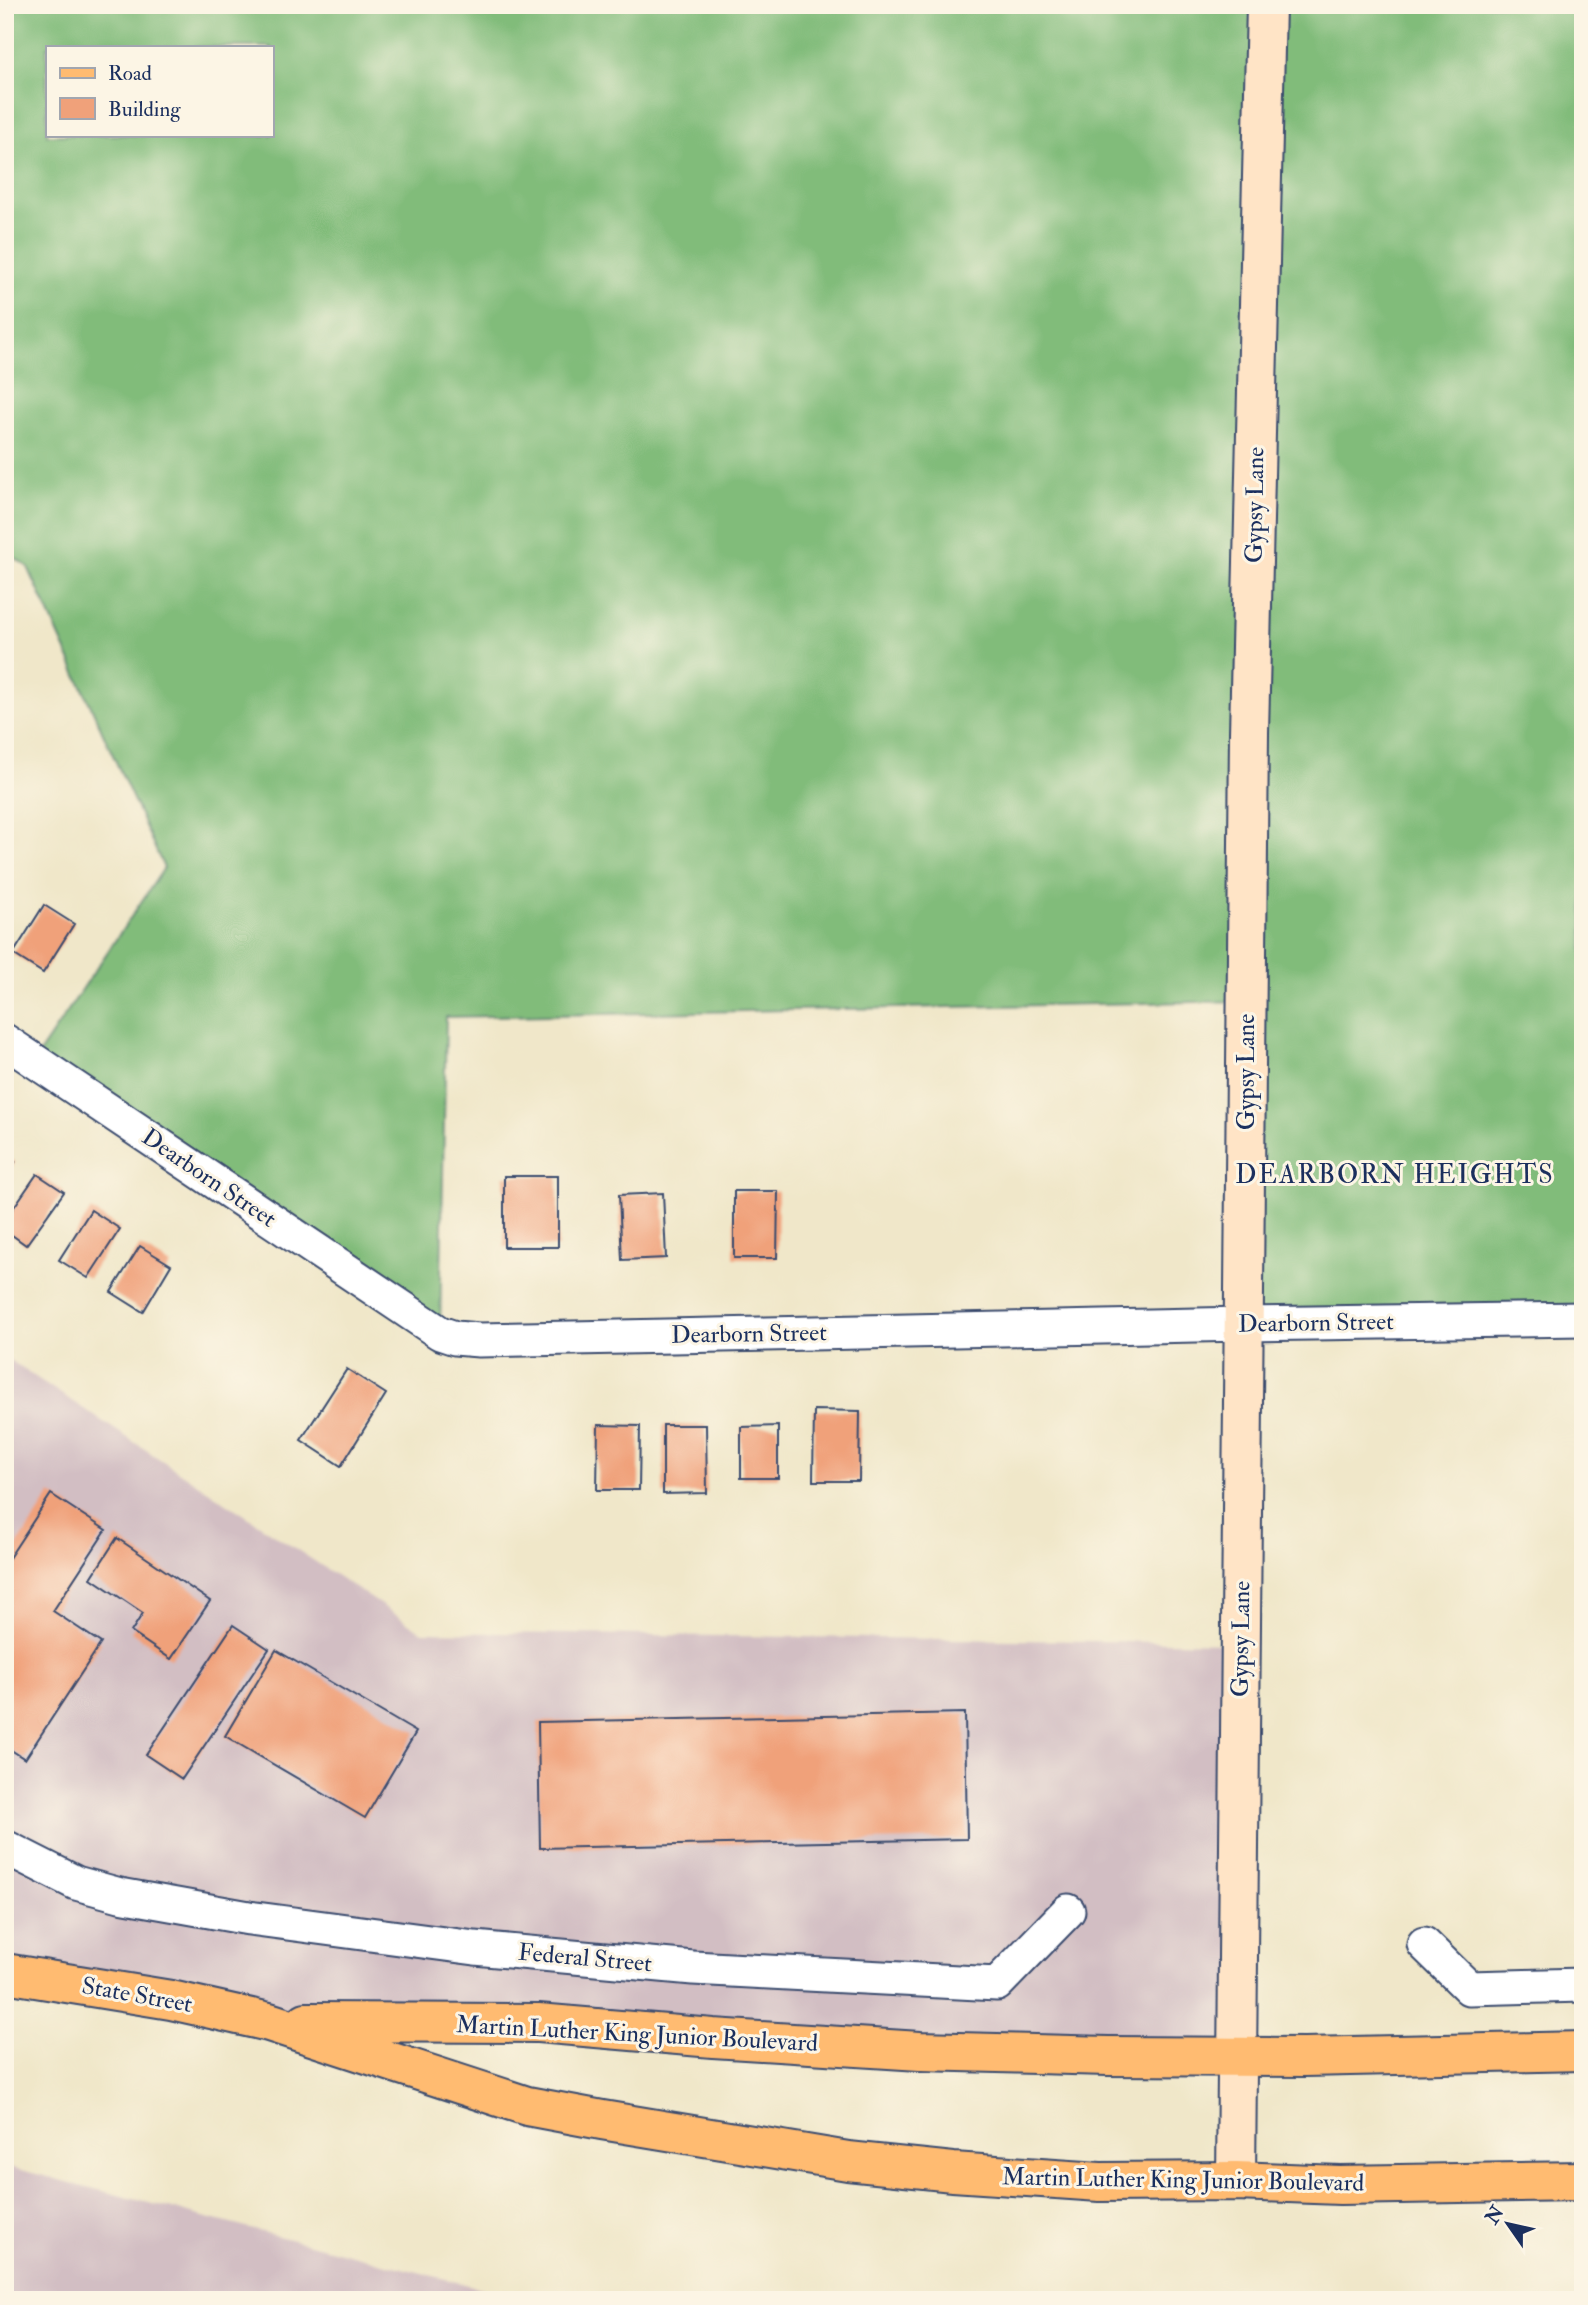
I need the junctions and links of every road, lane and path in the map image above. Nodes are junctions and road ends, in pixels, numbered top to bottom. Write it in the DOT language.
graph roads {
  1 [pos="1266,5"];
  2 [pos="5,1041"];
  3 [pos="1583,1319"];
  4 [pos="1244,1324"];
  5 [pos="5,1847"];
  6 [pos="1068,1911"];
  7 [pos="1424,1944"];
  8 [pos="5,1973"];
  9 [pos="1583,1985"];
  10 [pos="269,2022"];
  11 [pos="1583,2051"];
  12 [pos="1238,2056"];
  13 [pos="1236,2181"];
  14 [pos="1583,2181"];
  1 -- 4 [label="main road, Gypsy Lane"];
  2 -- 4 [label="street, Dearborn Street"];
  3 -- 4 [label="street, Dearborn Street"];
  4 -- 12 [label="main road, Gypsy Lane"];
  5 -- 6 [label="street, Federal Street"];
  7 -- 9 [label="street"];
  8 -- 10 [label="main road, State Street"];
  10 -- 12 [label="main road, Martin Luther King Junior Boulevard"];
  10 -- 13 [label="main road, Martin Luther King Junior Boulevard"];
  11 -- 12 [label="main road, Martin Luther King Junior Boulevard"];
  12 -- 13 [label="main road, Gypsy Lane"];
  13 -- 14 [label="main road, Martin Luther King Junior Boulevard"];
}
